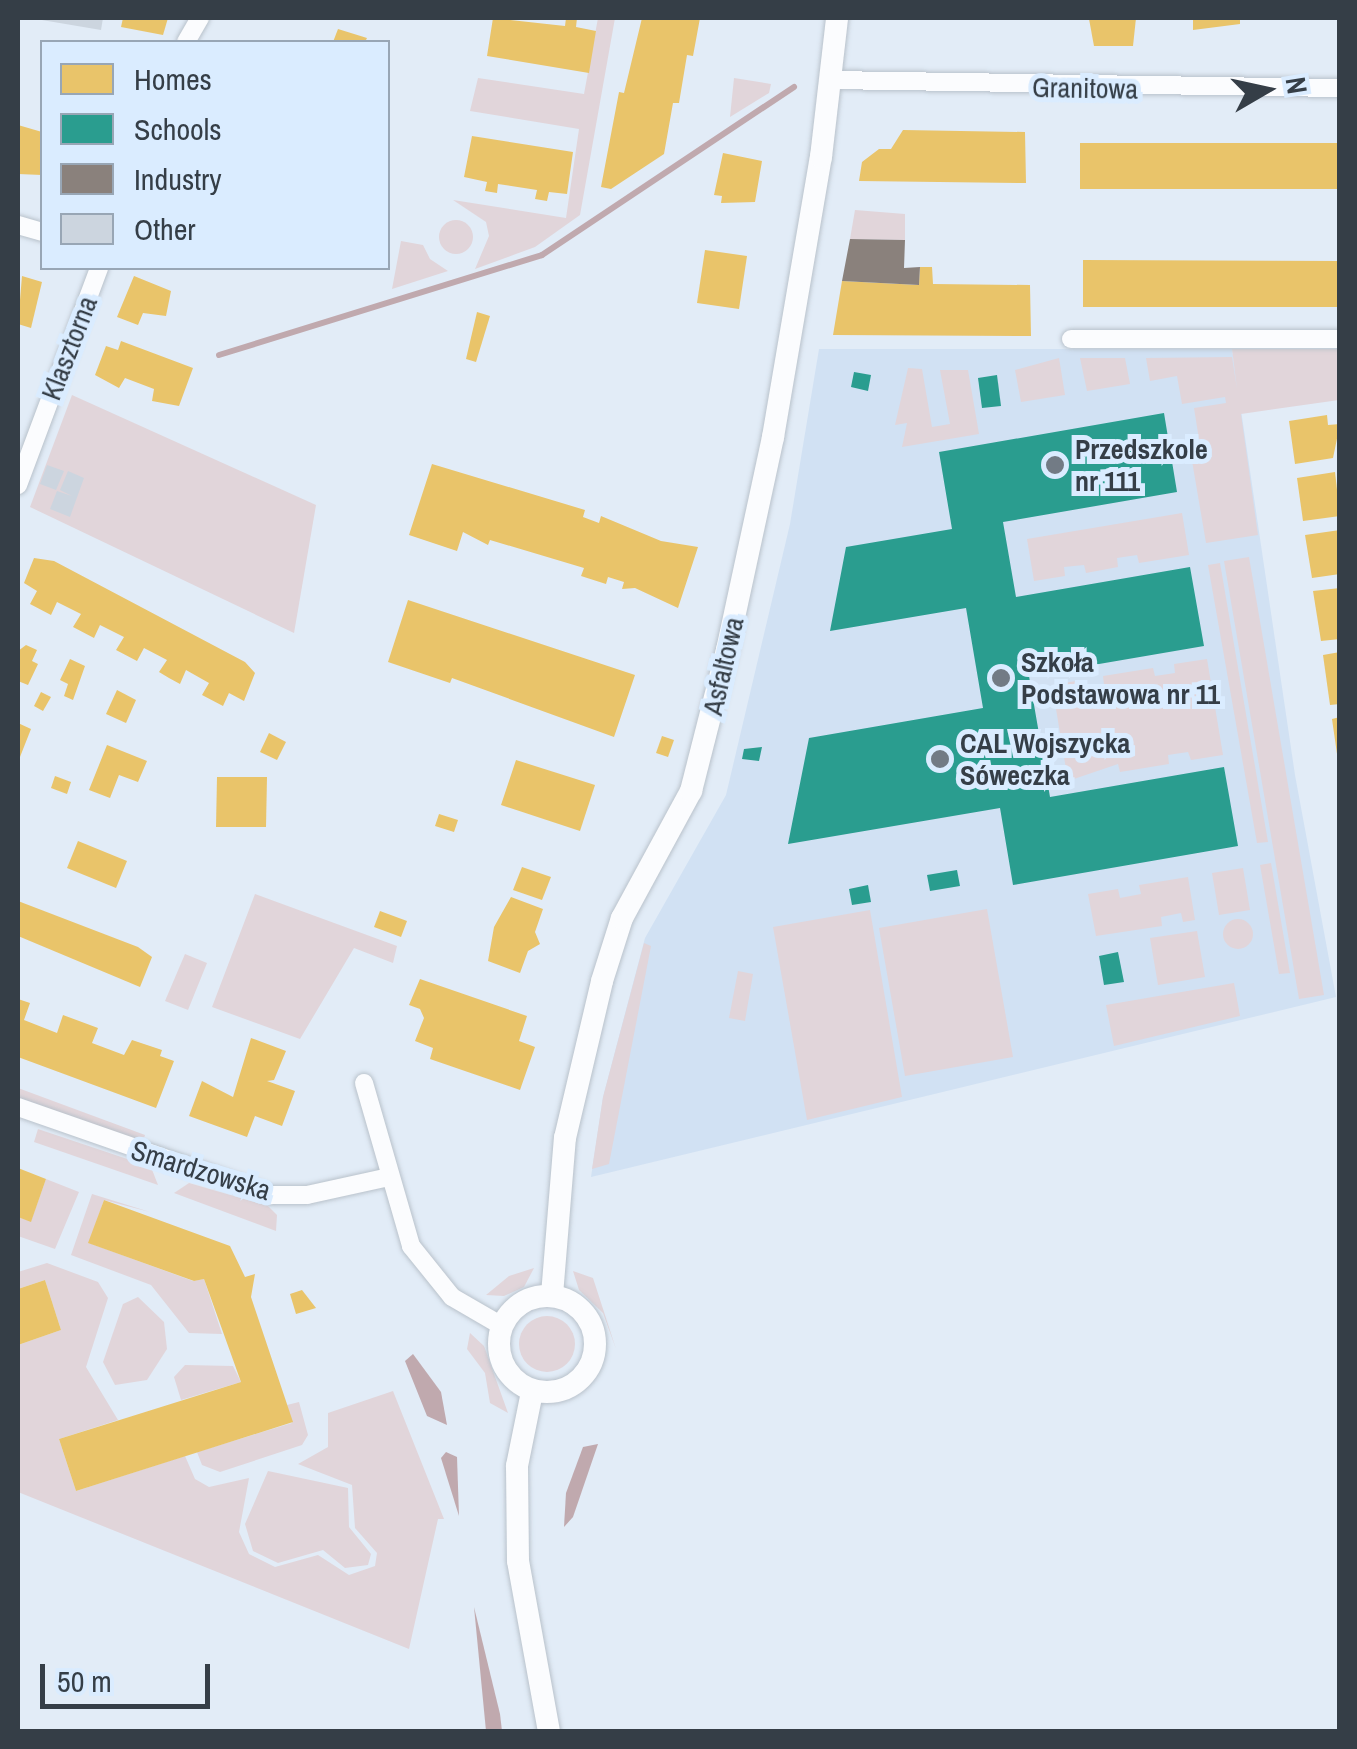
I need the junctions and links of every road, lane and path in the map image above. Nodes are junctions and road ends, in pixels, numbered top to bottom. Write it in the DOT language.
graph roads {
  1 [pos="200,18"];
  2 [pos="837,18"];
  3 [pos="187,40"];
  4 [pos="830,80"];
  5 [pos="1340,88"];
  6 [pos="99,270"];
  7 [pos="1072,339"];
  8 [pos="1340,339"];
  9 [pos="18,485"];
  10 [pos="364,1083"];
  11 [pos="18,1107"];
  12 [pos="389,1177"];
  13 [pos="552,1295"];
  14 [pos="502,1326"];
  15 [pos="532,1392"];
  16 [pos="549,1732"];
  1 -- 3 [label="street"];
  2 -- 4 [label="street, Asfaltowa"];
  4 -- 5 [label="street, Granitowa"];
  4 -- 13 [label="street, Asfaltowa"];
  6 -- 9 [label="street, Klasztorna"];
  7 -- 8 [label="street"];
  10 -- 12 [label="street"];
  11 -- 12 [label="street, Smardzowska"];
  12 -- 14 [label="street"];
  13 -- 14 [label="street"];
  13 -- 15 [label="street"];
  14 -- 15 [label="street"];
  15 -- 16 [label="street"];
}
